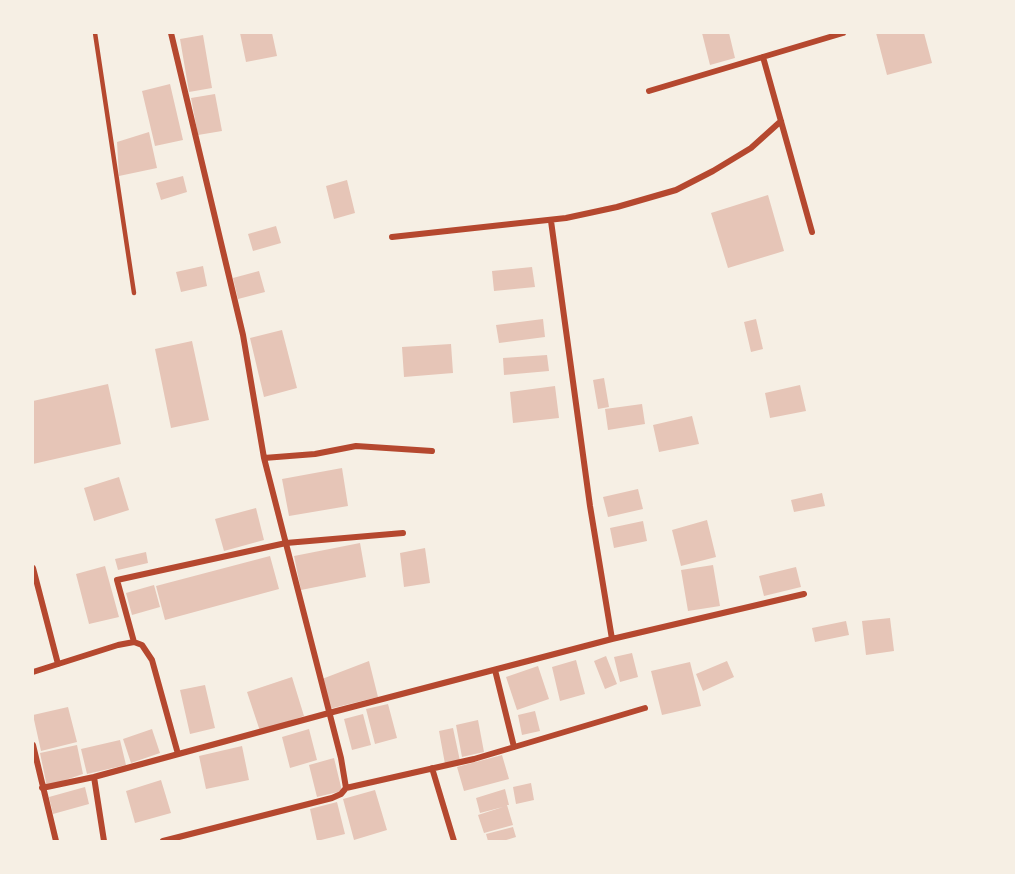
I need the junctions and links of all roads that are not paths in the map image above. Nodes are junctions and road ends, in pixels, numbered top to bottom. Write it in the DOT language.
graph roads {
  1 [pos="95,33"];
  2 [pos="171,33"];
  3 [pos="843,33"];
  4 [pos="763,57"];
  5 [pos="649,91"];
  6 [pos="781,121"];
  7 [pos="550,221"];
  8 [pos="812,232"];
  9 [pos="392,237"];
  10 [pos="134,293"];
  11 [pos="432,451"];
  12 [pos="264,458"];
  13 [pos="403,533"];
  14 [pos="286,543"];
  15 [pos="34,573"];
  16 [pos="804,594"];
  17 [pos="612,639"];
  18 [pos="134,642"];
  19 [pos="58,664"];
  20 [pos="495,670"];
  21 [pos="33,672"];
  22 [pos="645,708"];
  23 [pos="329,713"];
  24 [pos="33,745"];
  25 [pos="514,747"];
  26 [pos="178,754"];
  27 [pos="432,768"];
  28 [pos="94,777"];
  29 [pos="42,788"];
  30 [pos="346,788"];
  31 [pos="56,841"];
  32 [pos="104,841"];
  33 [pos="163,841"];
  34 [pos="454,841"];
  1 -- 10 [label="lane"];
  2 -- 12 [label="street"];
  3 -- 4 [label="street"];
  4 -- 5 [label="street"];
  4 -- 6 [label="street"];
  6 -- 7 [label="street"];
  6 -- 8 [label="street"];
  7 -- 9 [label="street"];
  7 -- 17 [label="street"];
  11 -- 12 [label="street"];
  12 -- 14 [label="street"];
  13 -- 14 [label="street"];
  14 -- 18 [label="street"];
  14 -- 23 [label="street"];
  15 -- 19 [label="street"];
  16 -- 17 [label="street"];
  17 -- 20 [label="street"];
  18 -- 19 [label="street"];
  18 -- 26 [label="street"];
  19 -- 21 [label="street"];
  20 -- 23 [label="street"];
  20 -- 25 [label="street"];
  22 -- 25 [label="street"];
  23 -- 26 [label="street"];
  23 -- 30 [label="street"];
  24 -- 29 [label="street"];
  25 -- 27 [label="street"];
  26 -- 28 [label="street"];
  27 -- 30 [label="street"];
  27 -- 34 [label="street"];
  28 -- 29 [label="street"];
  28 -- 32 [label="street"];
  29 -- 31 [label="street"];
  30 -- 33 [label="street"];
}
